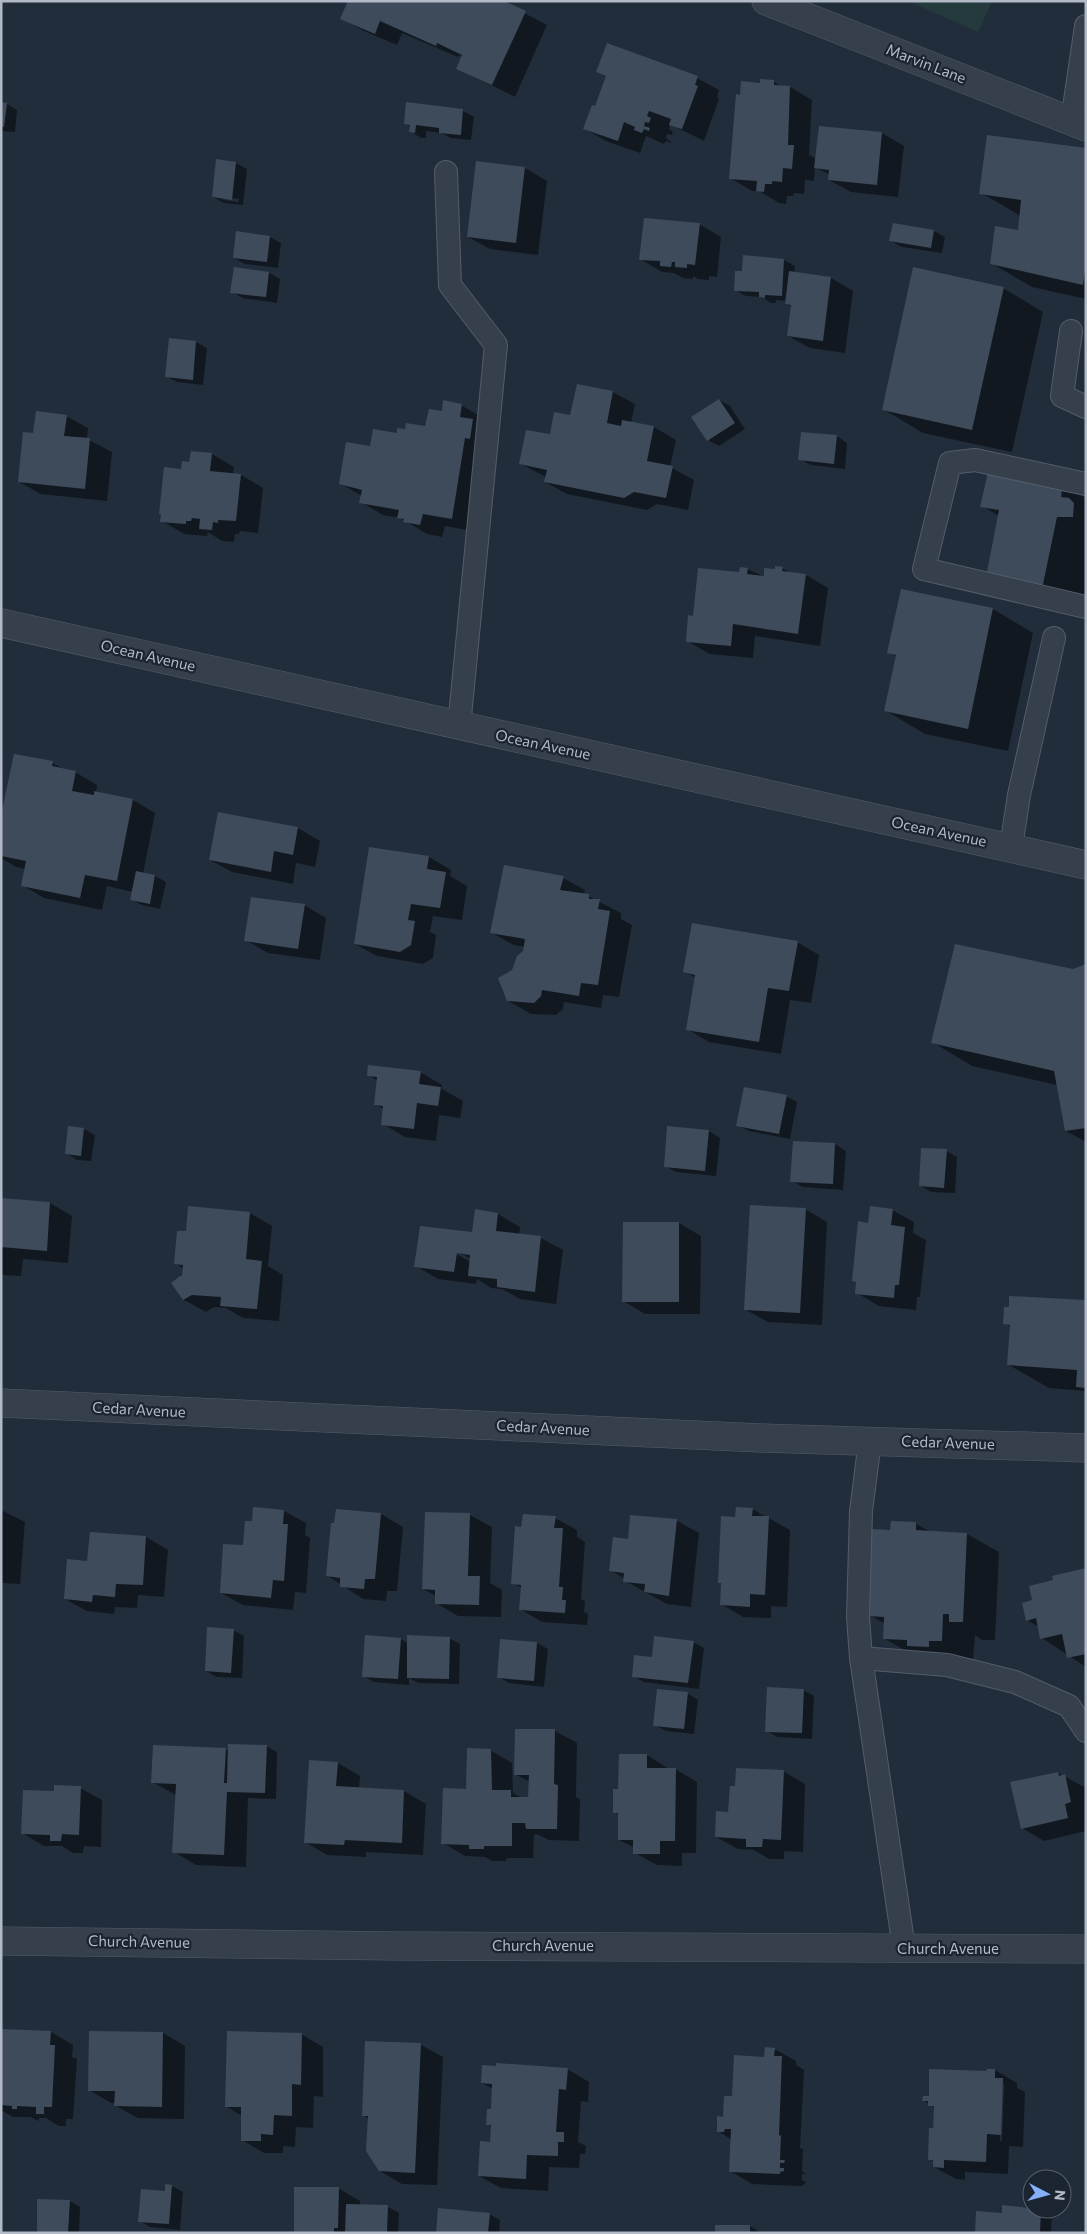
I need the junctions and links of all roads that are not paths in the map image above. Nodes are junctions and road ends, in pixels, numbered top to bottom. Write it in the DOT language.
graph roads {
  1 [pos="766,1"];
  2 [pos="1086,26"];
  3 [pos="1079,124"];
  4 [pos="446,172"];
  5 [pos="1072,331"];
  6 [pos="1086,407"];
  7 [pos="1086,484"];
  8 [pos="1086,607"];
  9 [pos="1,623"];
  10 [pos="1054,638"];
  11 [pos="459,727"];
  12 [pos="1011,847"];
  13 [pos="1086,865"];
  14 [pos="1,1403"];
  15 [pos="870,1441"];
  16 [pos="1086,1448"];
  17 [pos="861,1658"];
  18 [pos="1086,1731"];
  19 [pos="1,1941"];
  20 [pos="904,1948"];
  21 [pos="1086,1949"];
  1 -- 3 [label="street, Marvin Lane"];
  2 -- 3 [label="lane"];
  4 -- 11 [label="lane"];
  5 -- 6 [label="lane"];
  7 -- 8 [label="lane"];
  9 -- 11 [label="street, Ocean Avenue"];
  10 -- 12 [label="lane"];
  11 -- 12 [label="street, Ocean Avenue"];
  12 -- 13 [label="street, Ocean Avenue"];
  14 -- 15 [label="street, Cedar Avenue"];
  15 -- 16 [label="street, Cedar Avenue"];
  15 -- 17 [label="lane"];
  17 -- 18 [label="lane"];
  17 -- 20 [label="lane"];
  19 -- 20 [label="street, Church Avenue"];
  20 -- 21 [label="street, Church Avenue"];
}
